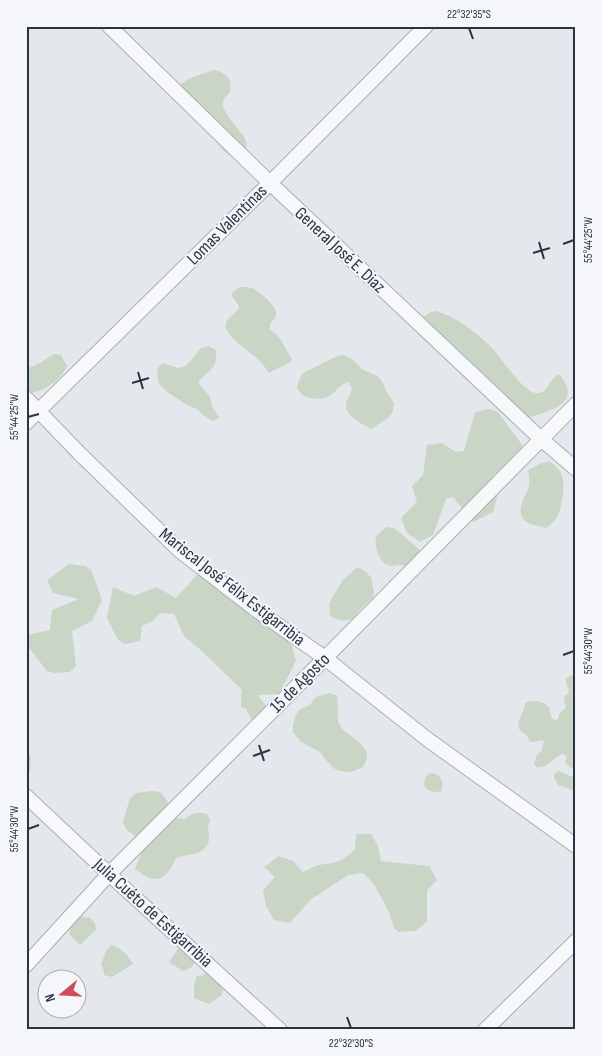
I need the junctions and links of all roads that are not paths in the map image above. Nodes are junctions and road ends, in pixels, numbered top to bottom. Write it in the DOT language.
graph roads {
  1 [pos="108,26"];
  2 [pos="426,26"];
  3 [pos="270,183"];
  4 [pos="26,398"];
  5 [pos="576,404"];
  6 [pos="39,411"];
  7 [pos="26,423"];
  8 [pos="541,439"];
  9 [pos="576,469"];
  10 [pos="325,658"];
  11 [pos="26,796"];
  12 [pos="576,846"];
  13 [pos="109,874"];
  14 [pos="576,941"];
  15 [pos="26,965"];
  16 [pos="280,1030"];
  17 [pos="485,1030"];
  1 -- 3 [label="street, General José E. Diaz"];
  2 -- 3 [label="street, Lomas Valentinas"];
  3 -- 6 [label="street, Lomas Valentinas"];
  3 -- 8 [label="street, General José E. Diaz"];
  4 -- 6 [label="street, Mariscal José Félix Estigarribia"];
  5 -- 8 [label="street, 15 de Agosto"];
  6 -- 7 [label="street, Lomas Valentinas"];
  6 -- 10 [label="street, Mariscal José Félix Estigarribia"];
  8 -- 9 [label="street, General José E. Diaz"];
  8 -- 10 [label="street, 15 de Agosto"];
  10 -- 12 [label="street, Mariscal José Félix Estigarribia"];
  10 -- 13 [label="street, 15 de Agosto"];
  11 -- 13 [label="street, Julia Cuéto de Estigarribia"];
  13 -- 15 [label="street, 15 de Agosto"];
  13 -- 16 [label="street, Julia Cuéto de Estigarribia"];
  14 -- 17 [label="street"];
}
